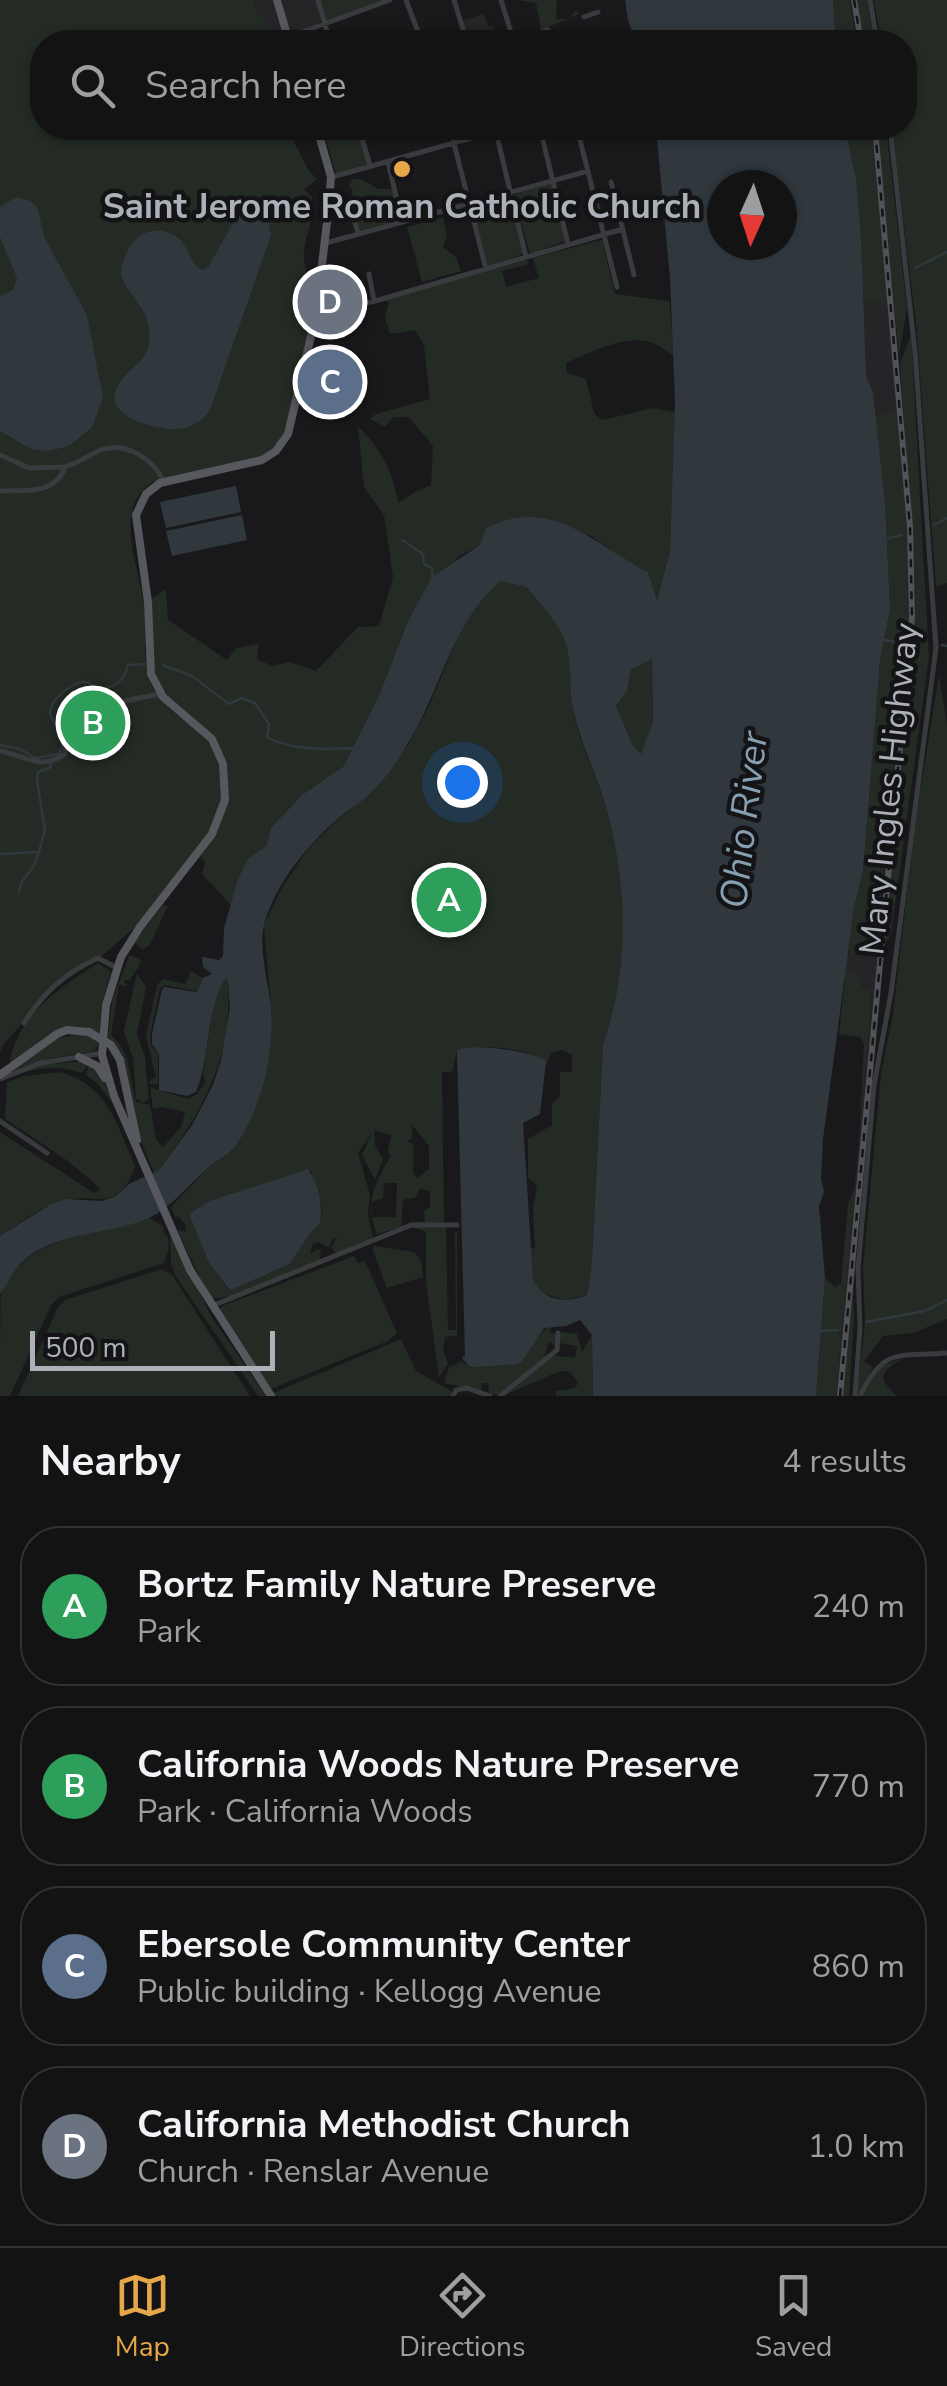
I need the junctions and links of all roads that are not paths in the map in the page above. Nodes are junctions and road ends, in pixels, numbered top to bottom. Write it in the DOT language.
graph roads {
  1 [pos="278,0"];
  2 [pos="318,0"];
  3 [pos="390,0"];
  4 [pos="406,0"];
  5 [pos="454,0"];
  6 [pos="501,0"];
  7 [pos="870,0"];
  8 [pos="598,12"];
  9 [pos="584,17"];
  10 [pos="324,24"];
  11 [pos="286,30"];
  12 [pos="310,30"];
  13 [pos="326,30"];
  14 [pos="417,30"];
  15 [pos="463,30"];
  16 [pos="509,30"];
  17 [pos="875,30"];
  18 [pos="320,140"];
  19 [pos="363,140"];
  20 [pos="460,140"];
  21 [pos="499,140"];
  22 [pos="543,140"];
  23 [pos="580,140"];
  24 [pos="891,140"];
  25 [pos="454,142"];
  26 [pos="388,161"];
  27 [pos="370,166"];
  28 [pos="588,172"];
  29 [pos="331,178"];
  30 [pos="554,181"];
  31 [pos="611,182"];
  32 [pos="511,193"];
  33 [pos="470,204"];
  34 [pos="352,213"];
  35 [pos="402,222"];
  36 [pos="623,229"];
  37 [pos="358,233"];
  38 [pos="604,234"];
  39 [pos="325,243"];
  40 [pos="568,244"];
  41 [pos="526,256"];
  42 [pos="486,268"];
  43 [pos="369,274"];
  44 [pos="634,274"];
  45 [pos="617,287"];
  46 [pos="374,301"];
  47 [pos="316,314"];
  48 [pos="0,454"];
  49 [pos="65,467"];
  50 [pos="164,482"];
  51 [pos="0,490"];
  52 [pos="161,693"];
  53 [pos="0,751"];
  54 [pos="117,968"];
  55 [pos="24,1023"];
  56 [pos="103,1041"];
  57 [pos="83,1056"];
  58 [pos="104,1058"];
  59 [pos="0,1077"];
  60 [pos="114,1096"];
  61 [pos="0,1121"];
  62 [pos="47,1153"];
  63 [pos="140,1159"];
  64 [pos="457,1225"];
  65 [pos="211,1306"];
  66 [pos="558,1333"];
  67 [pos="947,1353"];
  68 [pos="272,1396"];
  69 [pos="453,1396"];
  70 [pos="490,1396"];
  71 [pos="500,1396"];
  72 [pos="858,1396"];
  1 -- 11 [label="main road"];
  2 -- 10 [label="street"];
  3 -- 10 [label="street"];
  4 -- 14 [label="street"];
  5 -- 15 [label="street"];
  6 -- 16 [label="street"];
  7 -- 17 [label="street"];
  8 -- 9 [label="street"];
  10 -- 12 [label="street"];
  10 -- 13 [label="street"];
  18 -- 29 [label="main road"];
  19 -- 27 [label="street"];
  20 -- 25 [label="street"];
  21 -- 32 [label="street"];
  22 -- 30 [label="street"];
  23 -- 28 [label="street"];
  24 -- 72 [label="street, Mary Ingles Highway"];
  25 -- 26 [label="street"];
  25 -- 33 [label="street"];
  26 -- 27 [label="street"];
  26 -- 35 [label="street"];
  27 -- 29 [label="street"];
  28 -- 30 [label="street"];
  28 -- 38 [label="street"];
  29 -- 39 [label="main road"];
  30 -- 32 [label="street"];
  30 -- 40 [label="street"];
  31 -- 36 [label="street"];
  32 -- 33 [label="street"];
  32 -- 41 [label="street"];
  33 -- 35 [label="street"];
  33 -- 42 [label="street"];
  34 -- 37 [label="street"];
  35 -- 37 [label="street"];
  36 -- 38 [label="street"];
  36 -- 44 [label="street"];
  37 -- 39 [label="street"];
  38 -- 40 [label="street"];
  38 -- 45 [label="street"];
  39 -- 47 [label="main road"];
  40 -- 41 [label="street"];
  41 -- 42 [label="street"];
  42 -- 46 [label="street"];
  43 -- 46 [label="street"];
  46 -- 47 [label="street"];
  47 -- 50 [label="main road"];
  48 -- 49 [label="street"];
  49 -- 50 [label="street"];
  49 -- 51 [label="street"];
  50 -- 52 [label="main road"];
  52 -- 53 [label="street"];
  52 -- 54 [label="main road"];
  54 -- 55 [label="street"];
  54 -- 56 [label="main road"];
  56 -- 57 [label="street"];
  56 -- 58 [label="main road"];
  57 -- 58 [label="street"];
  57 -- 59 [label="street"];
  57 -- 60 [label="main road"];
  58 -- 60 [label="main road"];
  59 -- 63 [label="main road, bridge"];
  60 -- 63 [label="main road"];
  61 -- 62 [label="street"];
  63 -- 65 [label="main road"];
  64 -- 65 [label="street"];
  65 -- 68 [label="main road"];
  66 -- 71 [label="street"];
  67 -- 72 [label="street"];
  69 -- 70 [label="street"];
}
